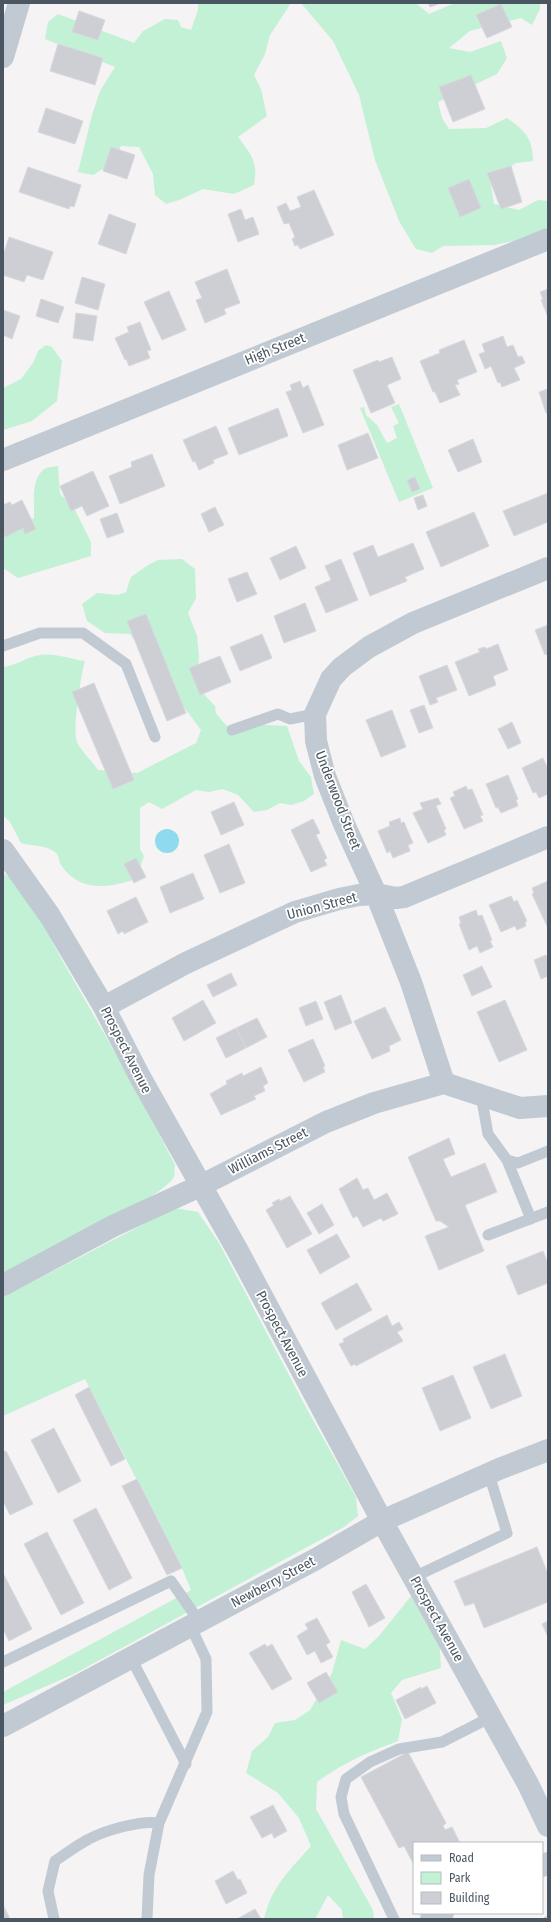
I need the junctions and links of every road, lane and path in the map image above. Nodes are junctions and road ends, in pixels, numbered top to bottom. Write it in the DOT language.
graph roads {
  1 [pos="19,3"];
  2 [pos="7,30"];
  3 [pos="3,57"];
  4 [pos="548,239"];
  5 [pos="3,460"];
  6 [pos="548,568"];
  7 [pos="3,646"];
  8 [pos="315,714"];
  9 [pos="232,730"];
  10 [pos="155,737"];
  11 [pos="548,837"];
  12 [pos="3,850"];
  13 [pos="376,894"];
  14 [pos="104,1007"];
  15 [pos="444,1083"];
  16 [pos="481,1095"];
  17 [pos="548,1106"];
  18 [pos="548,1150"];
  19 [pos="507,1160"];
  20 [pos="200,1186"];
  21 [pos="548,1212"];
  22 [pos="530,1219"];
  23 [pos="488,1235"];
  24 [pos="3,1285"];
  25 [pos="548,1450"];
  26 [pos="488,1474"];
  27 [pos="382,1521"];
  28 [pos="414,1577"];
  29 [pos="194,1623"];
  30 [pos="131,1658"];
  31 [pos="3,1662"];
  32 [pos="491,1717"];
  33 [pos="3,1726"];
  34 [pos="186,1764"];
  35 [pos="159,1823"];
  36 [pos="548,1826"];
  37 [pos="441,1914"];
  38 [pos="54,1919"];
  39 [pos="147,1919"];
  40 [pos="394,1919"];
  41 [pos="431,1919"];
  1 -- 2 [label="street"];
  2 -- 3 [label="street"];
  4 -- 5 [label="street, High Street"];
  6 -- 8 [label="street, Underwood Street"];
  7 -- 10 [label="lane"];
  8 -- 9 [label="lane"];
  8 -- 13 [label="street, Underwood Street"];
  11 -- 13 [label="street, Union Street"];
  12 -- 14 [label="street, Prospect Avenue"];
  13 -- 14 [label="street, Union Street"];
  13 -- 15 [label="street, Underwood Street"];
  14 -- 20 [label="street, Prospect Avenue"];
  15 -- 16 [label="street"];
  15 -- 20 [label="street, Williams Street"];
  16 -- 17 [label="street"];
  16 -- 19 [label="lane"];
  18 -- 19 [label="lane"];
  19 -- 22 [label="lane"];
  20 -- 24 [label="street, Williams Street"];
  20 -- 27 [label="street, Prospect Avenue"];
  21 -- 22 [label="lane"];
  22 -- 23 [label="lane"];
  25 -- 26 [label="street, Newberry Street"];
  26 -- 27 [label="street, Newberry Street"];
  26 -- 28 [label="lane"];
  27 -- 28 [label="street, Prospect Avenue"];
  27 -- 29 [label="street, Newberry Street"];
  28 -- 32 [label="street, Prospect Avenue"];
  29 -- 30 [label="street, Newberry Street"];
  29 -- 31 [label="lane"];
  29 -- 34 [label="lane"];
  30 -- 33 [label="street, Newberry Street"];
  30 -- 34 [label="lane"];
  32 -- 36 [label="street, Prospect Avenue"];
  32 -- 40 [label="lane"];
  34 -- 35 [label="lane"];
  35 -- 38 [label="lane"];
  35 -- 39 [label="lane"];
  37 -- 41 [label="street"];
}
